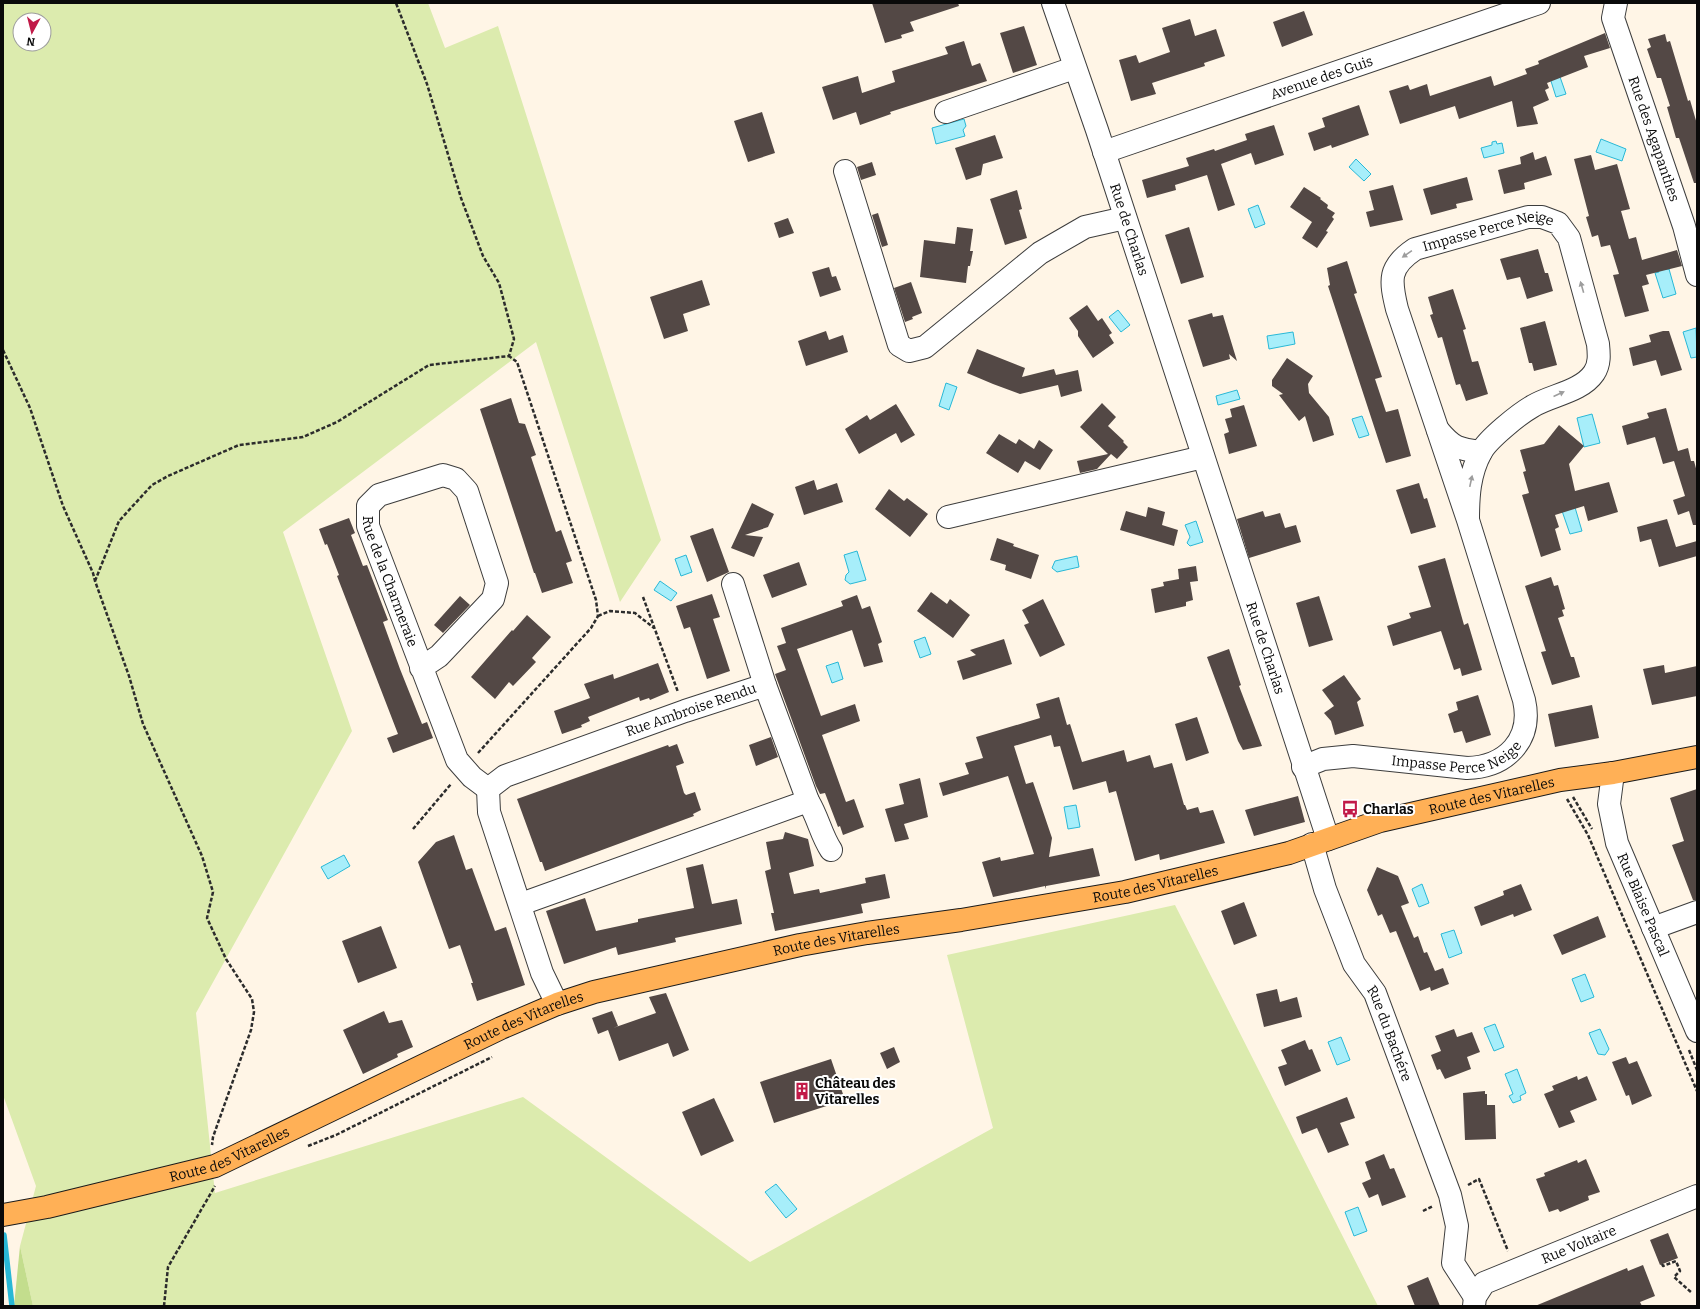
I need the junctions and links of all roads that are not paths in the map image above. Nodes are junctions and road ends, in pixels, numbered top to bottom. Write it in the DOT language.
graph roads {
  1 [pos="1053,3"];
  2 [pos="1540,3"];
  3 [pos="1616,3"];
  4 [pos="1074,68"];
  5 [pos="946,112"];
  6 [pos="1104,152"];
  7 [pos="845,171"];
  8 [pos="1125,218"];
  9 [pos="1697,274"];
  10 [pos="1438,430"];
  11 [pos="1481,452"];
  12 [pos="1203,457"];
  13 [pos="948,517"];
  14 [pos="1468,520"];
  15 [pos="733,584"];
  16 [pos="422,668"];
  17 [pos="765,685"];
  18 [pos="1697,757"];
  19 [pos="1303,767"];
  20 [pos="1613,773"];
  21 [pos="488,789"];
  22 [pos="808,801"];
  23 [pos="1320,842"];
  24 [pos="831,850"];
  25 [pos="520,904"];
  26 [pos="1697,912"];
  27 [pos="1653,928"];
  28 [pos="557,1004"];
  29 [pos="1697,1031"];
  30 [pos="1697,1196"];
  31 [pos="4,1215"];
  32 [pos="1474,1302"];
  1 -- 4 [label="street, Rue de Charlas"];
  2 -- 6 [label="street, Avenue des Guis"];
  3 -- 9 [label="street, Rue des Agapanthes"];
  4 -- 5 [label="street"];
  4 -- 6 [label="street, Rue de Charlas"];
  6 -- 8 [label="street, Rue de Charlas"];
  7 -- 8 [label="street"];
  8 -- 12 [label="street, Rue de Charlas"];
  10 -- 11 [label="street, Impasse Perce Neige"];
  11 -- 10 [label="street, Impasse Perce Neige, one-way"];
  10 -- 14 [label="street, Impasse Perce Neige"];
  14 -- 11 [label="street, Impasse Perce Neige, one-way"];
  12 -- 13 [label="street"];
  12 -- 19 [label="street, Rue de Charlas"];
  14 -- 19 [label="street, Impasse Perce Neige"];
  15 -- 17 [label="street"];
  16 -- 16 [label="street, Rue de la Charmeraie"];
  16 -- 21 [label="street, Rue de la Charmeraie"];
  17 -- 21 [label="street, Rue Ambroise Rendu"];
  17 -- 22 [label="street, Rue Ambroise Rendu"];
  18 -- 20 [label="main road, Route des Vitarelles"];
  19 -- 23 [label="street, Rue de Charlas"];
  20 -- 23 [label="main road, Route des Vitarelles"];
  20 -- 27 [label="street, Rue Blaise Pascal"];
  21 -- 25 [label="street"];
  22 -- 24 [label="street, Rue Ambroise Rendu"];
  22 -- 25 [label="street"];
  23 -- 28 [label="main road, Route des Vitarelles"];
  23 -- 32 [label="street, Rue du Bachére"];
  25 -- 28 [label="street"];
  26 -- 27 [label="street"];
  27 -- 29 [label="street, Rue Blaise Pascal"];
  28 -- 31 [label="main road, Route des Vitarelles"];
  30 -- 32 [label="street, Rue Voltaire"];
}
